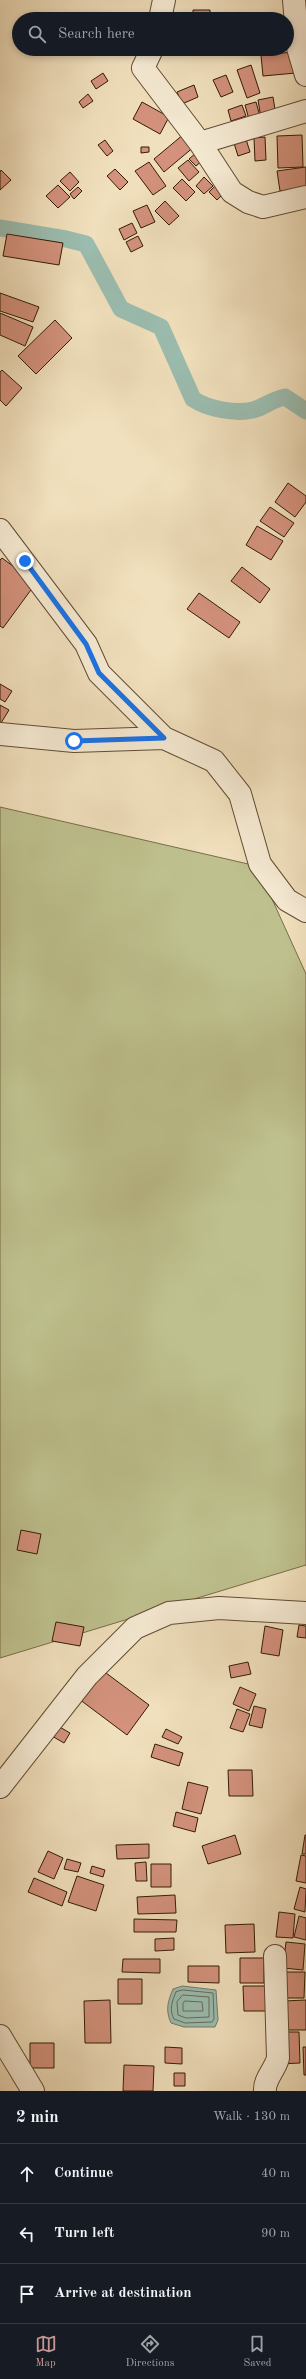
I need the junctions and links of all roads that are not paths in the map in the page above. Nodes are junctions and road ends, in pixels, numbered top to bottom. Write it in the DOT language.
graph roads {
  1 [pos="164,0"];
  2 [pos="294,0"];
  3 [pos="161,12"];
  4 [pos="149,56"];
  5 [pos="306,75"];
  6 [pos="306,111"];
  7 [pos="200,143"];
  8 [pos="306,197"];
  9 [pos="0,530"];
  10 [pos="0,734"];
  11 [pos="164,738"];
  12 [pos="306,911"];
  13 [pos="306,1613"];
  14 [pos="0,1787"];
  15 [pos="275,1956"];
  16 [pos="0,2036"];
  17 [pos="33,2091"];
  18 [pos="265,2091"];
  1 -- 3 [label="street"];
  2 -- 5 [label="street"];
  4 -- 7 [label="street"];
  6 -- 7 [label="street"];
  7 -- 8 [label="street"];
  9 -- 11 [label="street"];
  10 -- 11 [label="street"];
  11 -- 12 [label="street"];
  13 -- 14 [label="street"];
  15 -- 18 [label="street"];
  16 -- 17 [label="street"];
}
